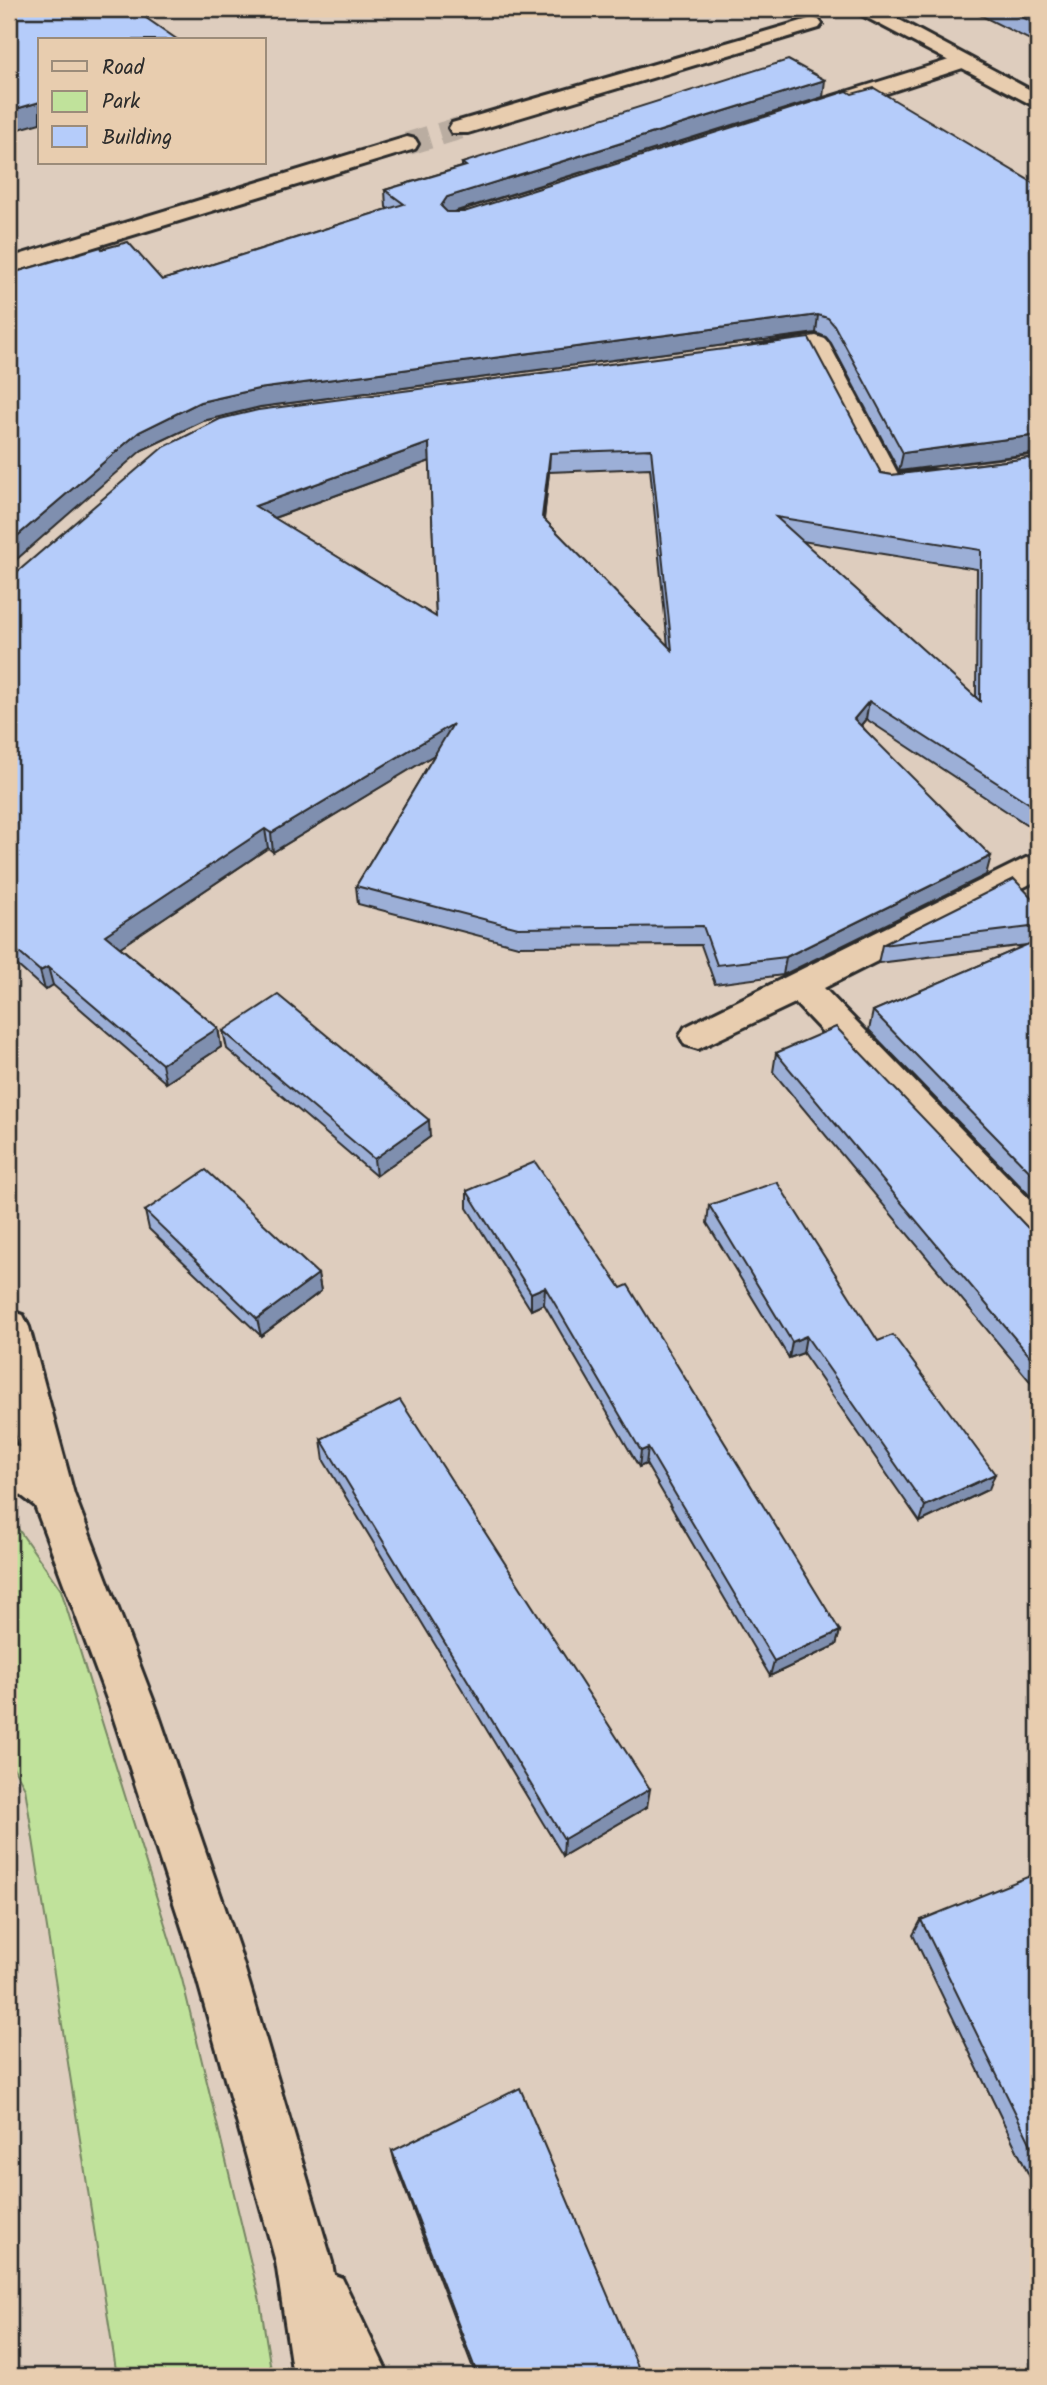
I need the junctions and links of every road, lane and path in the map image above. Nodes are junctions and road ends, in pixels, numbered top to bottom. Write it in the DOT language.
graph roads {
  1 [pos="865,9"];
  2 [pos="812,24"];
  3 [pos="962,62"];
  4 [pos="1038,102"];
  5 [pos="803,113"];
  6 [pos="460,128"];
  7 [pos="407,144"];
  8 [pos="9,266"];
  9 [pos="735,355"];
  10 [pos="957,474"];
  11 [pos="1038,866"];
  12 [pos="799,985"];
  13 [pos="698,1036"];
  14 [pos="1038,1233"];
  15 [pos="9,1327"];
  16 [pos="9,1462"];
  17 [pos="52,1494"];
  18 [pos="304,2262"];
  19 [pos="322,2376"];
  20 [pos="361,2376"];
  1 -- 3 [label="street"];
  2 -- 6 [label="street"];
  3 -- 4 [label="street"];
  3 -- 5 [label="street"];
  7 -- 8 [label="street"];
  9 -- 10 [label="street"];
  11 -- 12 [label="street"];
  12 -- 13 [label="street"];
  12 -- 14 [label="street"];
  15 -- 17 [label="street"];
  16 -- 17 [label="street"];
  17 -- 18 [label="street"];
  18 -- 19 [label="street"];
  18 -- 20 [label="street"];
}
